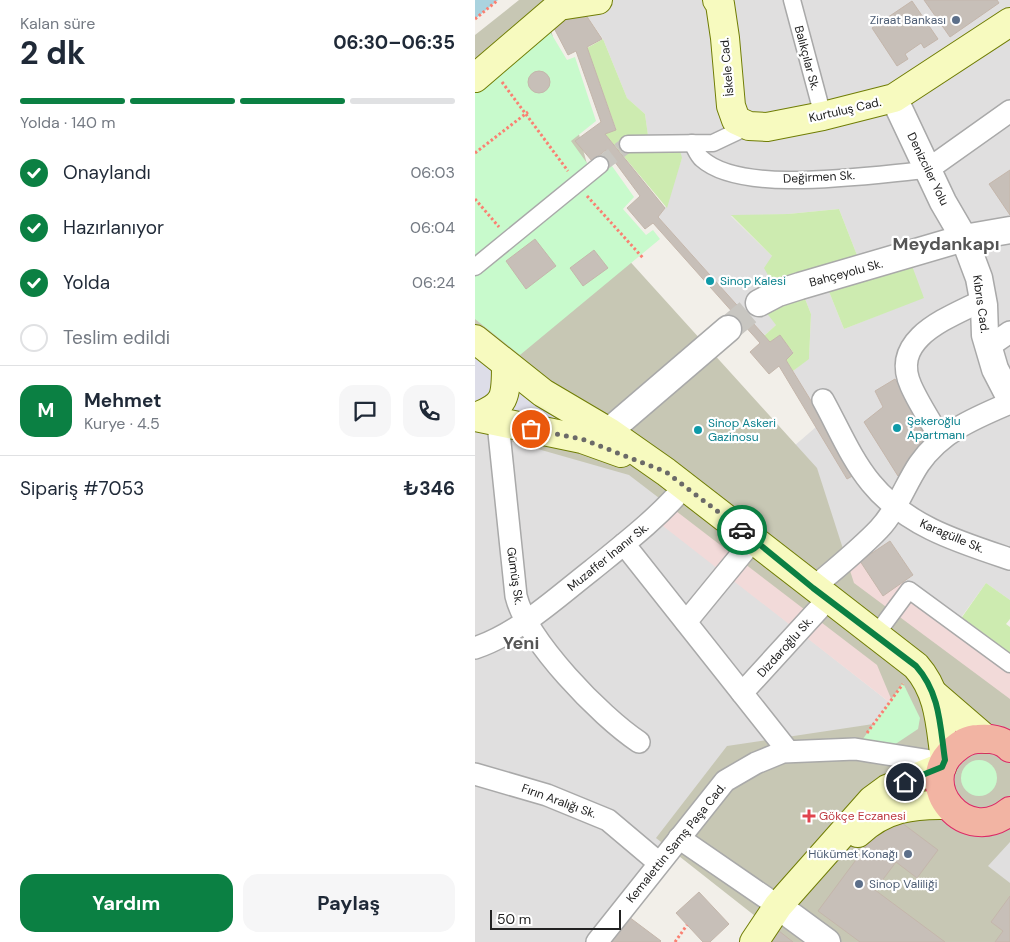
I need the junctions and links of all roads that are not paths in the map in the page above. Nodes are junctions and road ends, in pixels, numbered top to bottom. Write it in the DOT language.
graph roads {
  1 [pos="598,0"];
  2 [pos="717,0"];
  3 [pos="792,0"];
  4 [pos="1010,22"];
  5 [pos="482,72"];
  6 [pos="894,98"];
  7 [pos="1010,111"];
  8 [pos="823,116"];
  9 [pos="749,126"];
  10 [pos="627,144"];
  11 [pos="692,144"];
  12 [pos="600,164"];
  13 [pos="927,170"];
  14 [pos="1010,230"];
  15 [pos="964,238"];
  16 [pos="475,267"];
  17 [pos="983,300"];
  18 [pos="759,303"];
  19 [pos="728,329"];
  20 [pos="1010,332"];
  21 [pos="475,339"];
  22 [pos="988,347"];
  23 [pos="507,366"];
  24 [pos="1010,398"];
  25 [pos="823,400"];
  26 [pos="1010,403"];
  27 [pos="483,419"];
  28 [pos="605,439"];
  29 [pos="941,439"];
  30 [pos="676,479"];
  31 [pos="896,507"];
  32 [pos="754,539"];
  33 [pos="624,544"];
  34 [pos="1010,559"];
  35 [pos="821,594"];
  36 [pos="525,621"];
  37 [pos="686,622"];
  38 [pos="875,636"];
  39 [pos="475,648"];
  40 [pos="1010,664"];
  41 [pos="742,693"];
  42 [pos="935,695"];
  43 [pos="639,742"];
  44 [pos="998,743"];
  45 [pos="788,751"];
  46 [pos="944,763"];
  47 [pos="475,774"];
  48 [pos="948,805"];
  49 [pos="1010,811"];
  50 [pos="679,838"];
  51 [pos="659,863"];
  52 [pos="783,910"];
  53 [pos="597,942"];
  54 [pos="755,942"];
  55 [pos="827,942"];
  1 -- 5 [label="main road"];
  2 -- 9 [label="main road, İskele Cad."];
  3 -- 8 [label="street, Balıkçılar Sk."];
  4 -- 6 [label="main road, Kurtuluş Cad."];
  6 -- 8 [label="main road, Kurtuluş Cad."];
  6 -- 13 [label="street, Denizciler Yolu"];
  7 -- 13 [label="street"];
  8 -- 9 [label="main road, Kurtuluş Cad."];
  9 -- 11 [label="street"];
  10 -- 11 [label="street"];
  11 -- 13 [label="street, Değirmen Sk."];
  12 -- 16 [label="street"];
  13 -- 15 [label="street, Denizciler Yolu"];
  14 -- 15 [label="street, Bahçeyolu Sk."];
  15 -- 17 [label="street, Kıbrıs Cad."];
  15 -- 18 [label="street, Bahçeyolu Sk."];
  17 -- 22 [label="street, Kıbrıs Cad."];
  17 -- 29 [label="street"];
  19 -- 28 [label="street"];
  20 -- 22 [label="street"];
  21 -- 23 [label="main road"];
  22 -- 24 [label="street, Kıbrıs Cad."];
  23 -- 27 [label="main road"];
  23 -- 28 [label="main road"];
  25 -- 31 [label="street, Karagülle Sk."];
  26 -- 29 [label="street, Dizdaroğlu Sk."];
  27 -- 28 [label="main road"];
  27 -- 36 [label="street, Gümüş Sk."];
  28 -- 30 [label="main road"];
  29 -- 31 [label="street, Dizdaroğlu Sk."];
  30 -- 32 [label="main road"];
  30 -- 33 [label="street, Muzaffer İnanır Sk."];
  31 -- 34 [label="street, Karagülle Sk."];
  31 -- 35 [label="street, Dizdaroğlu Sk."];
  32 -- 35 [label="main road"];
  32 -- 37 [label="street"];
  33 -- 36 [label="street, Muzaffer İnanır Sk."];
  33 -- 37 [label="street"];
  35 -- 38 [label="main road"];
  35 -- 41 [label="street, Dizdaroğlu Sk."];
  36 -- 39 [label="street, Muzaffer İnanır Sk."];
  36 -- 43 [label="street, Gümüş Sk."];
  37 -- 41 [label="street"];
  38 -- 40 [label="street"];
  38 -- 42 [label="main road"];
  41 -- 45 [label="street"];
  42 -- 44 [label="main road"];
  42 -- 46 [label="main road"];
  44 -- 46 [label="highway"];
  45 -- 46 [label="street, Kemalettin Samş Paşa Cad."];
  45 -- 50 [label="street, Kemalettin Samş Paşa Cad."];
  46 -- 48 [label="highway"];
  46 -- 52 [label="main road"];
  47 -- 51 [label="street, Fırın Aralığı Sk."];
  48 -- 49 [label="highway"];
  48 -- 52 [label="main road"];
  50 -- 51 [label="street, Kemalettin Samş Paşa Cad."];
  50 -- 52 [label="street"];
  51 -- 53 [label="street, Kemalettin Samş Paşa Cad."];
  52 -- 54 [label="main road"];
  52 -- 55 [label="street"];
}
